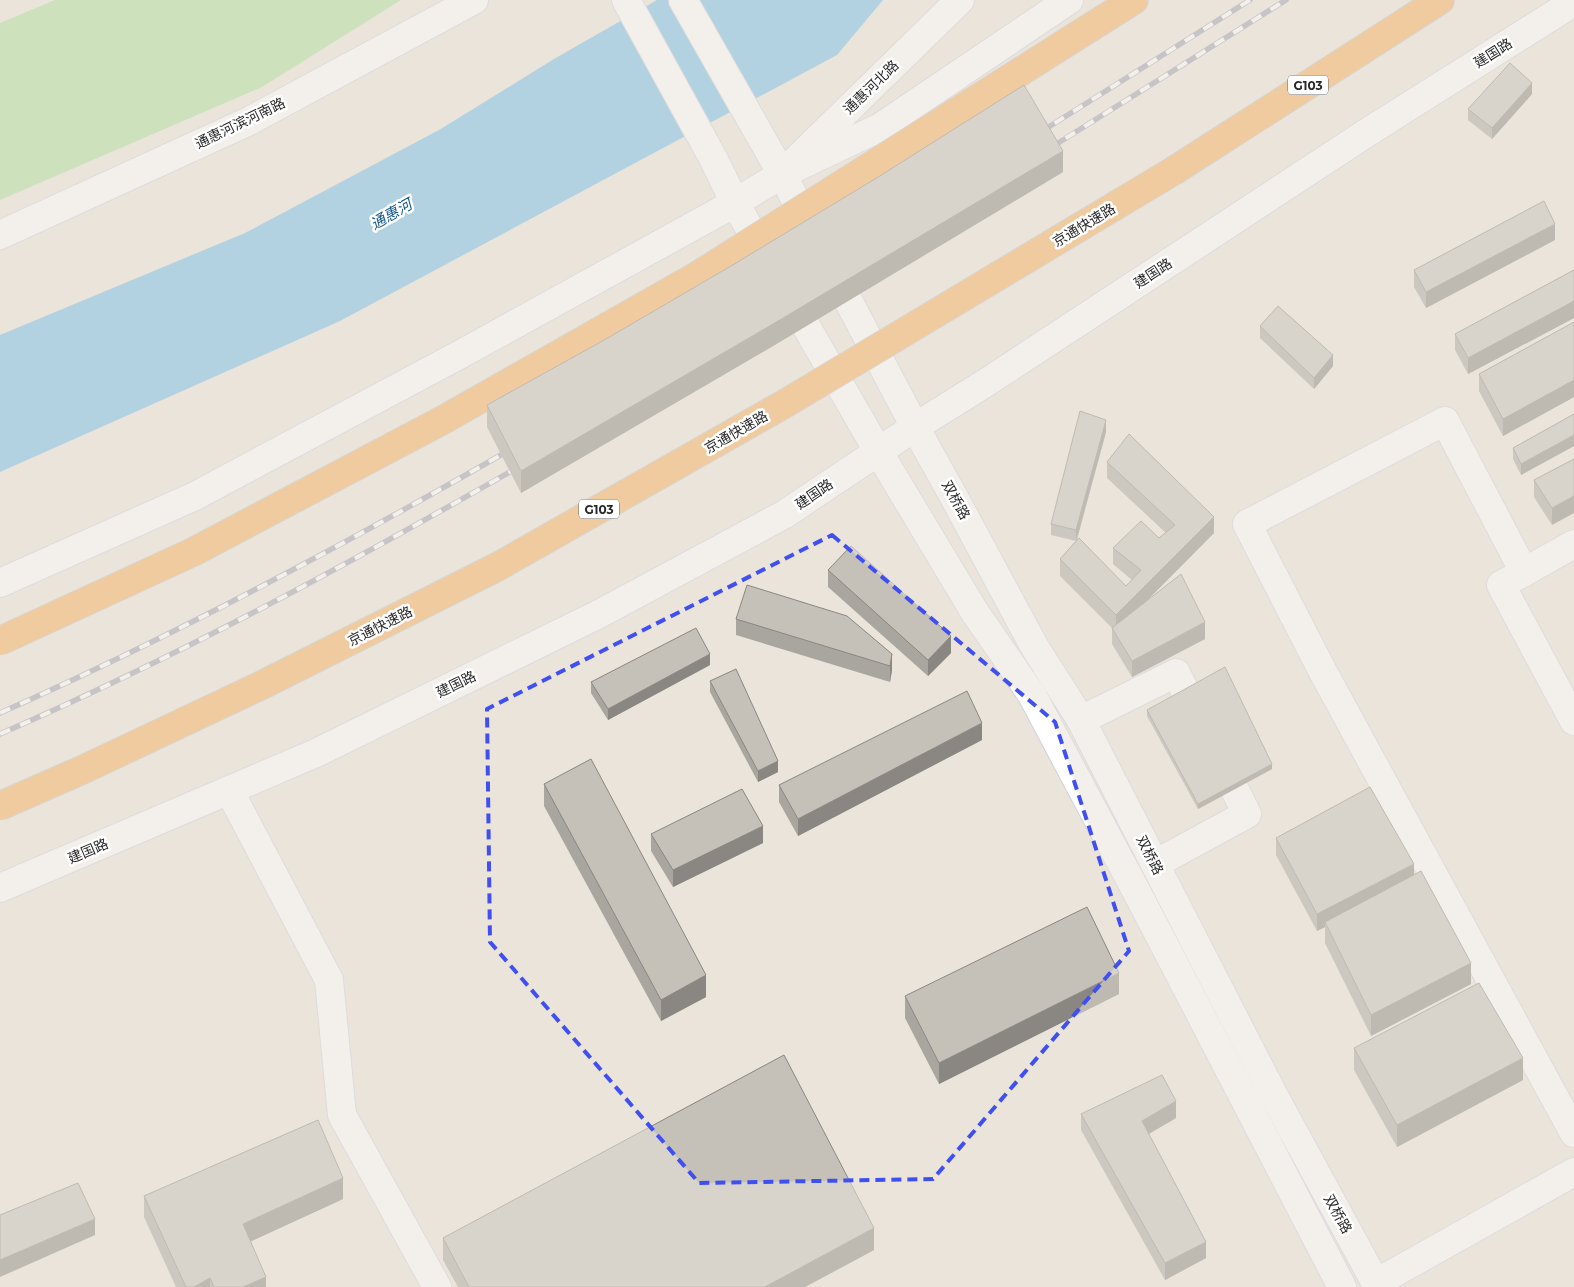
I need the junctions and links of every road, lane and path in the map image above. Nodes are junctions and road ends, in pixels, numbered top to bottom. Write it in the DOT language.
graph roads {
  1 [pos="474,0"];
  2 [pos="626,0"];
  3 [pos="683,0"];
  4 [pos="960,0"];
  5 [pos="1069,0"];
  6 [pos="1134,0"];
  7 [pos="1440,0"];
  8 [pos="1574,2"];
  9 [pos="782,174"];
  10 [pos="735,203"];
  11 [pos="0,235"];
  12 [pos="915,427"];
  13 [pos="878,451"];
  14 [pos="1574,544"];
  15 [pos="1524,572"];
  16 [pos="0,583"];
  17 [pos="0,641"];
  18 [pos="1081,720"];
  19 [pos="1574,721"];
  20 [pos="229,790"];
  21 [pos="0,806"];
  22 [pos="1155,864"];
  23 [pos="0,888"];
  24 [pos="1574,1133"];
  25 [pos="1574,1172"];
  26 [pos="1377,1285"];
  27 [pos="437,1287"];
  28 [pos="1342,1287"];
  1 -- 11 [label="main road, 通惠河滨河南路"];
  2 -- 10 [label="main road, 双桥路"];
  3 -- 9 [label="main road, 双桥路"];
  4 -- 9 [label="main road, 通惠河北路"];
  5 -- 9 [label="main road"];
  6 -- 17 [label="highway, bridge"];
  7 -- 21 [label="highway, 京通快速路 / G103, bridge"];
  8 -- 12 [label="main road, 建国路"];
  9 -- 10 [label="main road"];
  9 -- 12 [label="main road, 双桥路"];
  10 -- 13 [label="main road, 双桥路"];
  10 -- 16 [label="main road"];
  12 -- 13 [label="main road, 建国路"];
  12 -- 18 [label="main road, 双桥路"];
  13 -- 20 [label="main road, 建国路"];
  13 -- 28 [label="main road, 双桥路"];
  14 -- 15 [label="main road"];
  15 -- 19 [label="main road"];
  15 -- 24 [label="main road"];
  18 -- 22 [label="main road, 双桥路"];
  18 -- 22 [label="main road"];
  20 -- 23 [label="main road, 建国路"];
  20 -- 27 [label="main road"];
  22 -- 26 [label="main road, 双桥路"];
  25 -- 26 [label="main road"];
}
